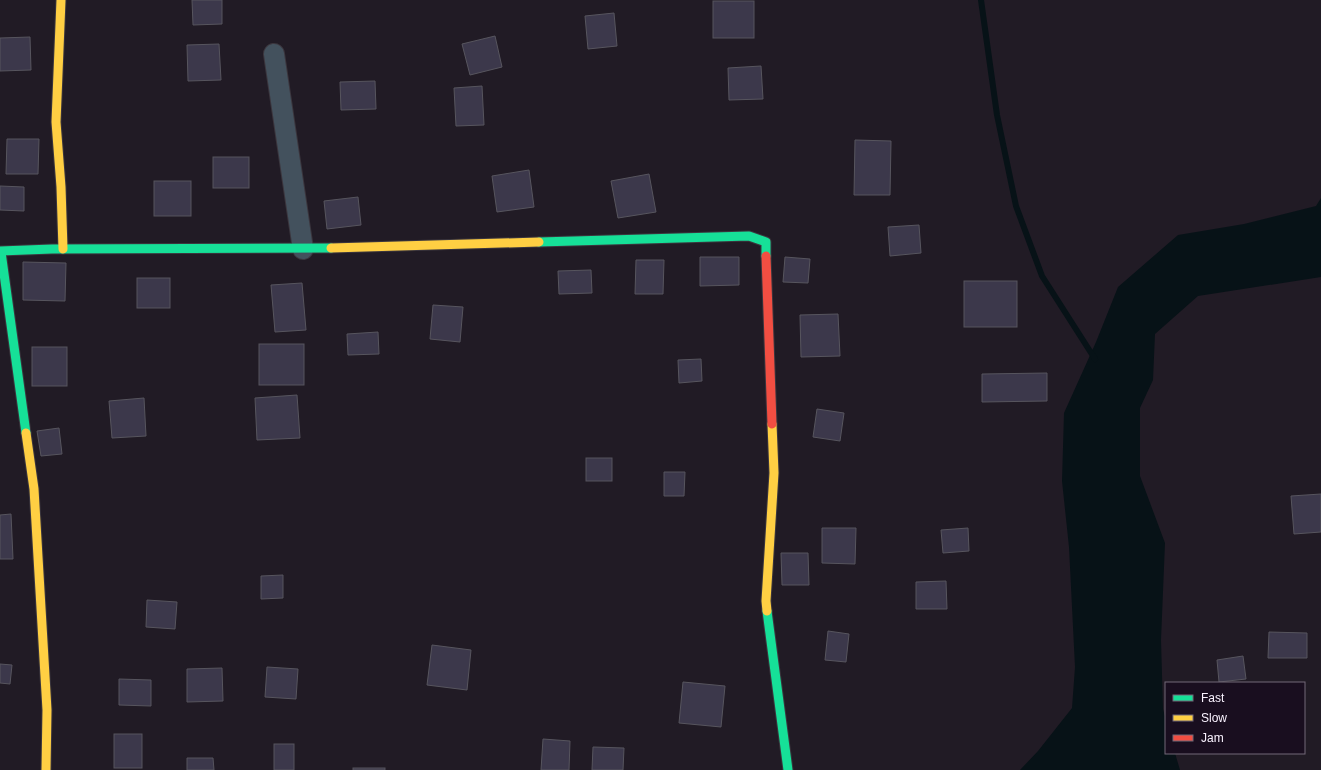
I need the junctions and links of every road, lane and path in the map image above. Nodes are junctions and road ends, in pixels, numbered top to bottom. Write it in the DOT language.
graph roads {
  1 [pos="61,0"];
  2 [pos="274,54"];
  3 [pos="63,249"];
  4 [pos="303,249"];
  5 [pos="1,252"];
  6 [pos="46,770"];
  7 [pos="788,770"];
  1 -- 3 [label="street"];
  2 -- 4 [label="street"];
  3 -- 4 [label="street"];
  3 -- 5 [label="street"];
  4 -- 7 [label="street"];
  5 -- 6 [label="street"];
}
